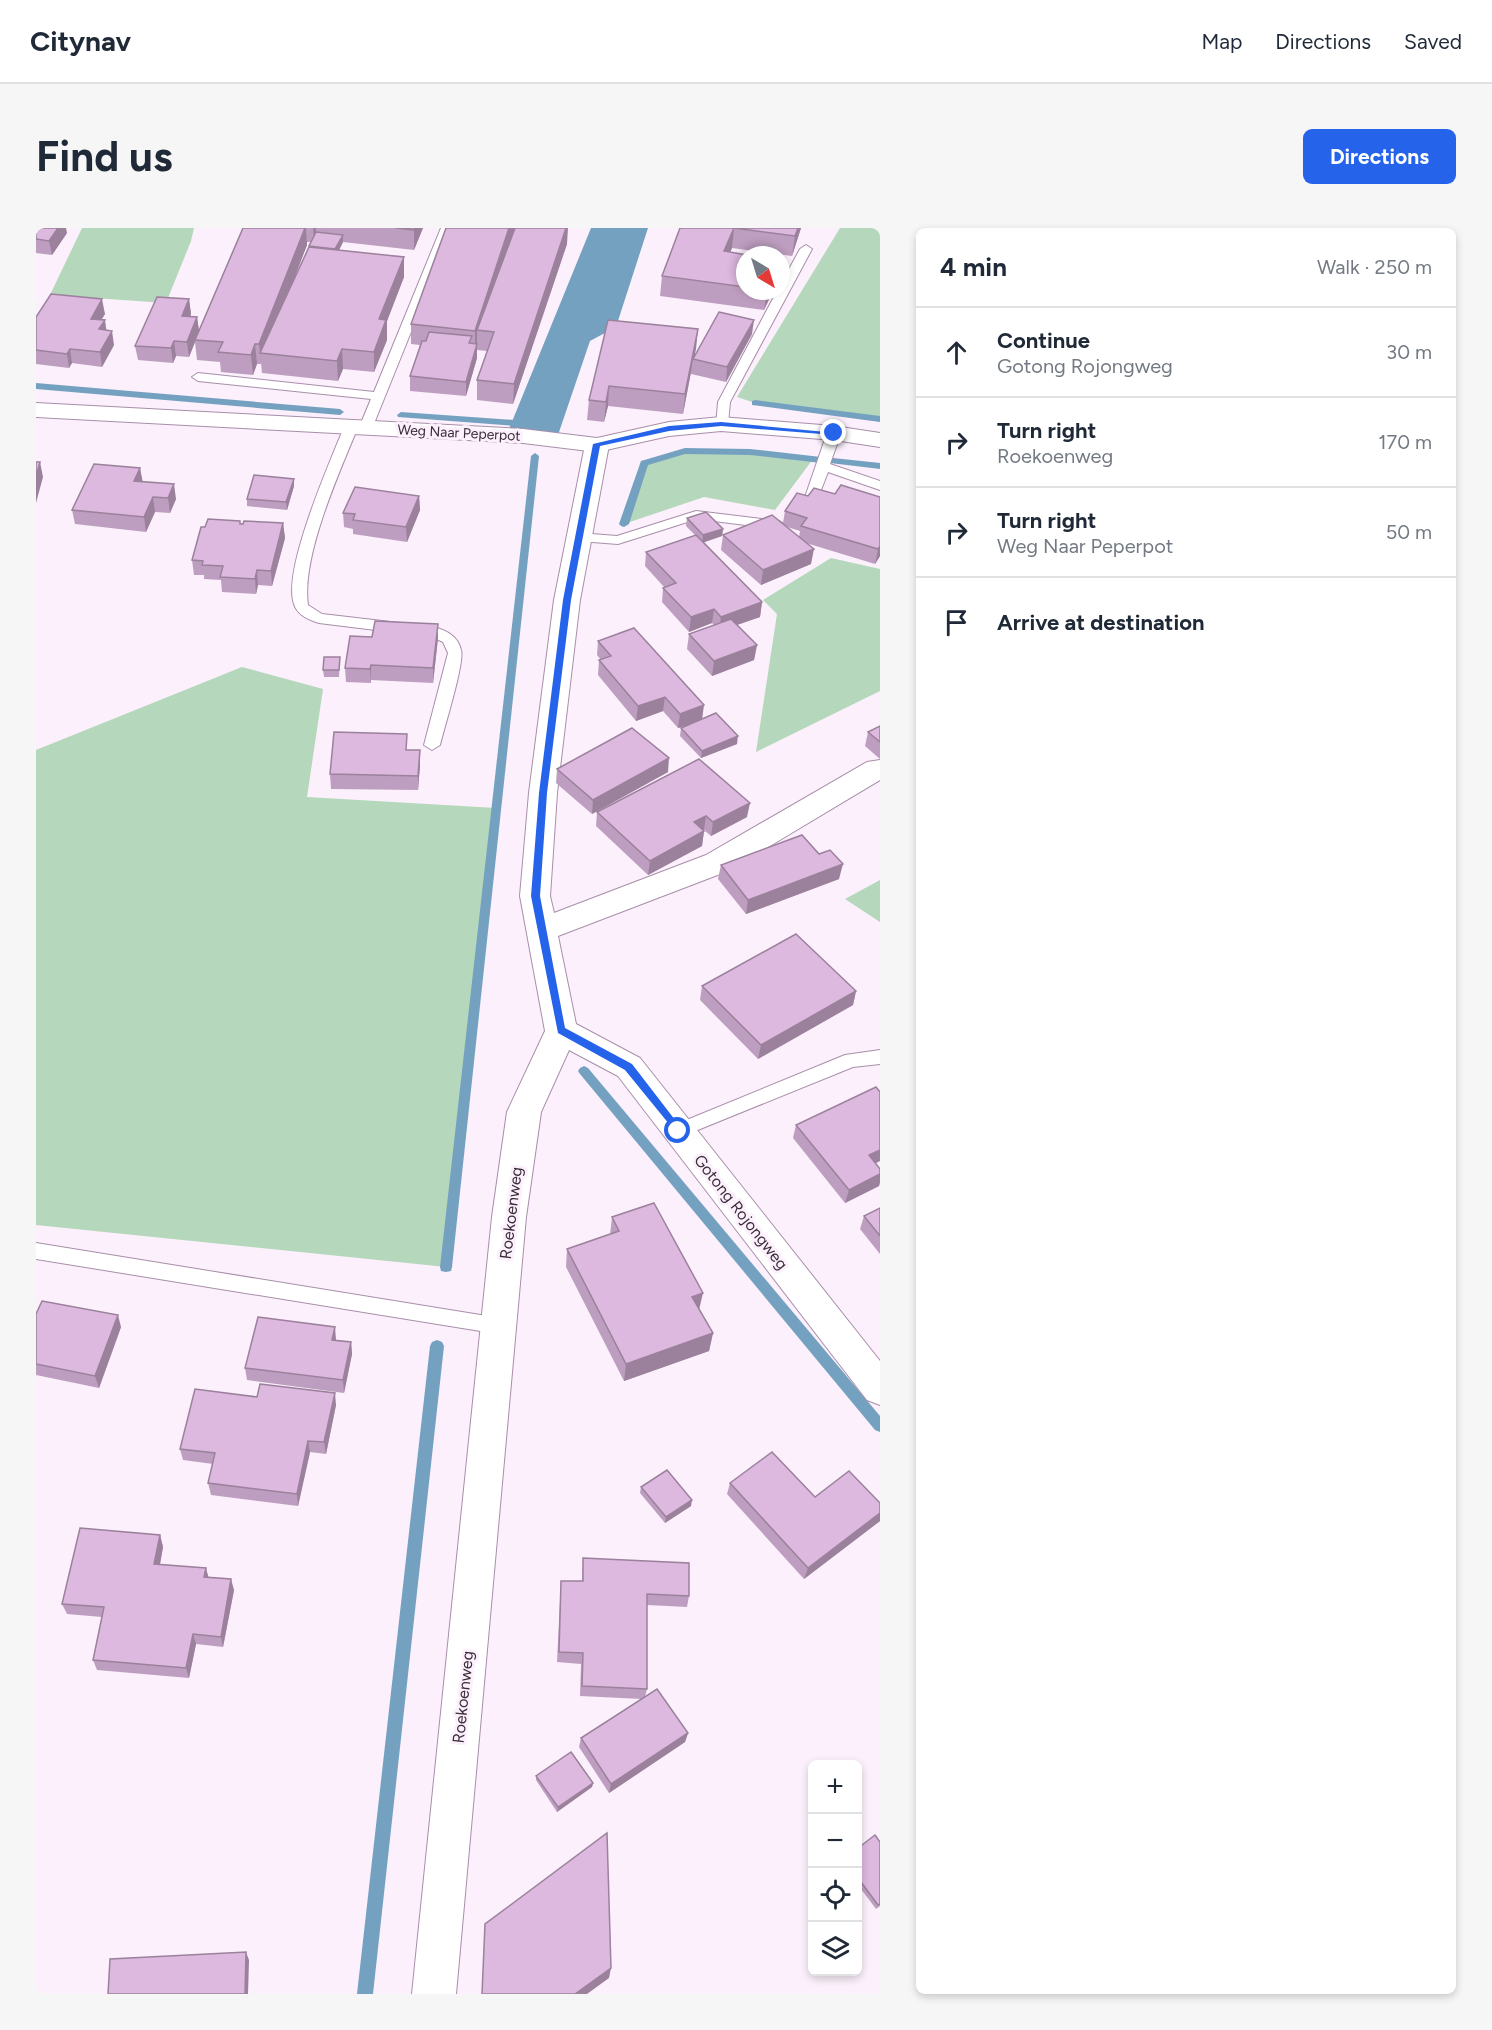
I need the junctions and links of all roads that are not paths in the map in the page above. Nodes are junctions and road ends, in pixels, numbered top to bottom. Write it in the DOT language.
graph roads {
  1 [pos="447,228"];
  2 [pos="807,249"];
  3 [pos="198,377"];
  4 [pos="379,396"];
  5 [pos="36,410"];
  6 [pos="721,424"];
  7 [pos="358,427"];
  8 [pos="834,433"];
  9 [pos="880,440"];
  10 [pos="597,444"];
  11 [pos="823,466"];
  12 [pos="880,486"];
  13 [pos="811,500"];
  14 [pos="781,526"];
  15 [pos="579,537"];
  16 [pos="432,745"];
  17 [pos="877,770"];
  18 [pos="541,930"];
  19 [pos="561,1030"];
  20 [pos="880,1057"];
  21 [pos="678,1131"];
  22 [pos="36,1251"];
  23 [pos="498,1326"];
  24 [pos="876,1376"];
  25 [pos="434,1994"];
  1 -- 4 [label="lane"];
  2 -- 6 [label="lane"];
  3 -- 4 [label="lane"];
  4 -- 7 [label="lane"];
  5 -- 7 [label="street, Weg Naar Peperpot"];
  6 -- 8 [label="street, Weg Naar Peperpot"];
  6 -- 10 [label="street, Weg Naar Peperpot"];
  7 -- 10 [label="street, Weg Naar Peperpot"];
  7 -- 16 [label="lane"];
  8 -- 9 [label="street, Weg Naar Peperpot"];
  8 -- 11 [label="lane"];
  10 -- 15 [label="street"];
  11 -- 12 [label="lane"];
  11 -- 13 [label="lane"];
  14 -- 15 [label="lane"];
  15 -- 18 [label="street"];
  17 -- 18 [label="street"];
  18 -- 19 [label="street"];
  19 -- 21 [label="street, Gotong Rojongweg"];
  19 -- 23 [label="street, Roekoenweg"];
  20 -- 21 [label="lane"];
  21 -- 24 [label="street, Gotong Rojongweg"];
  22 -- 23 [label="lane"];
  23 -- 25 [label="street, Roekoenweg"];
}
